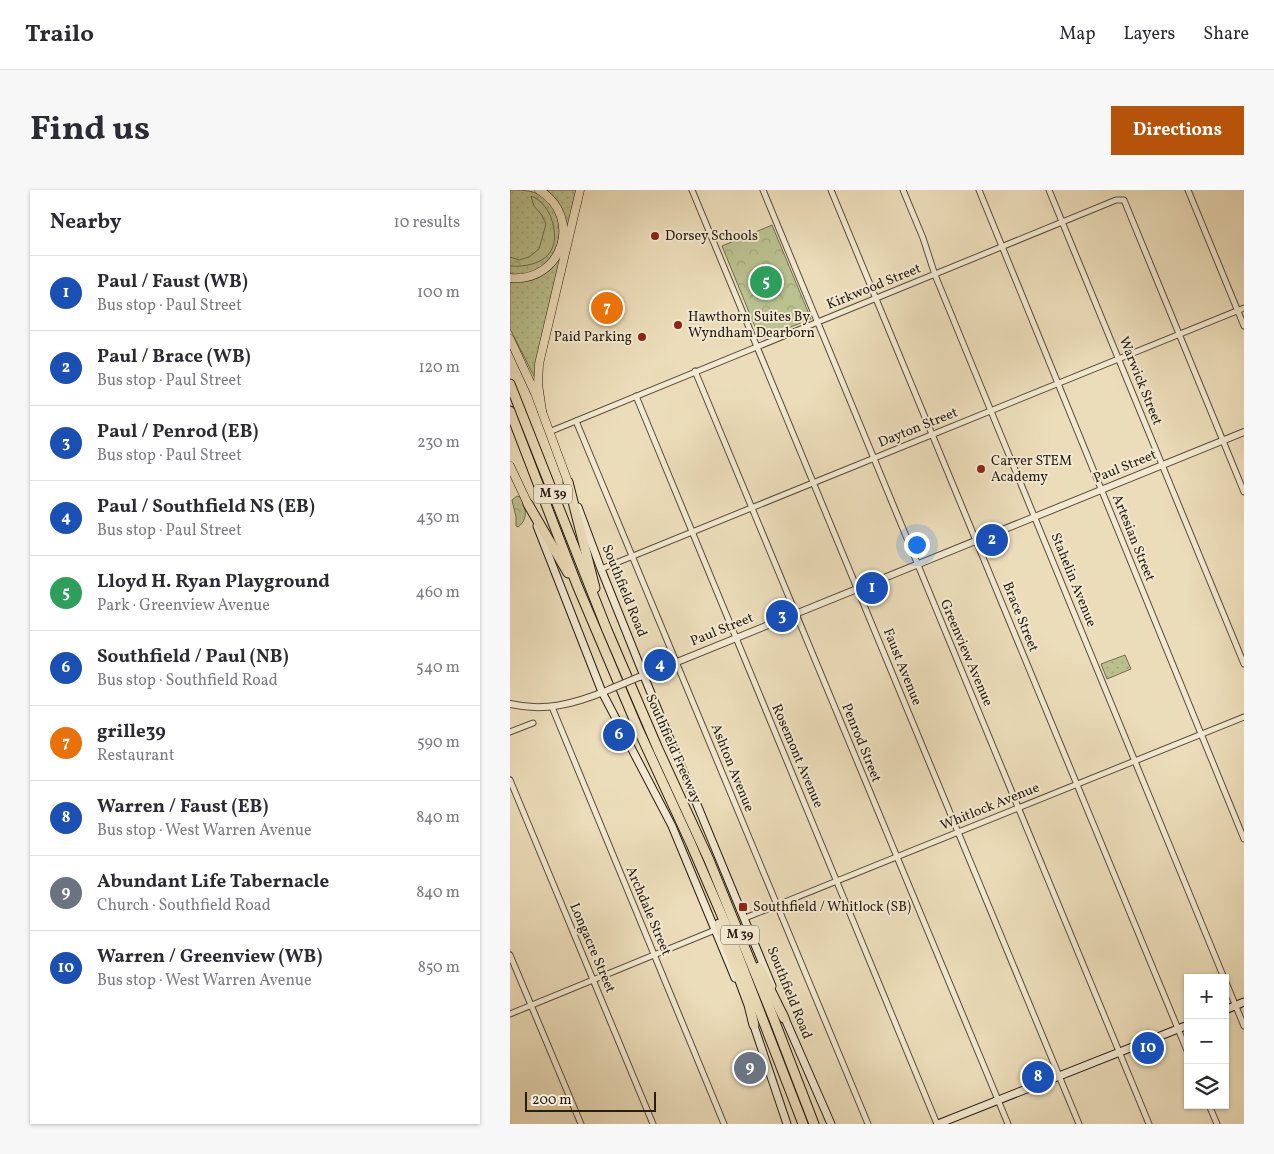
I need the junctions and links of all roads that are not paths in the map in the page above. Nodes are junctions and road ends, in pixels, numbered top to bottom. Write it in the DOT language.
graph roads {
  1 [pos="539,190"];
  2 [pos="580,190"];
  3 [pos="692,190"];
  4 [pos="763,190"];
  5 [pos="831,190"];
  6 [pos="903,190"];
  7 [pos="979,190"];
  8 [pos="1049,190"];
  9 [pos="1188,190"];
  10 [pos="1062,222"];
  11 [pos="1001,246"];
  12 [pos="935,274"];
  13 [pos="510,278"];
  14 [pos="875,298"];
  15 [pos="1244,308"];
  16 [pos="1238,310"];
  17 [pos="817,321"];
  18 [pos="1244,326"];
  19 [pos="1179,334"];
  20 [pos="510,339"];
  21 [pos="757,346"];
  22 [pos="1118,358"];
  23 [pos="695,371"];
  24 [pos="1058,383"];
  25 [pos="510,384"];
  26 [pos="636,396"];
  27 [pos="510,410"];
  28 [pos="991,410"];
  29 [pos="542,411"];
  30 [pos="576,421"];
  31 [pos="549,432"];
  32 [pos="1244,432"];
  33 [pos="932,434"];
  34 [pos="1223,441"];
  35 [pos="874,458"];
  36 [pos="1162,465"];
  37 [pos="510,466"];
  38 [pos="568,482"];
  39 [pos="813,482"];
  40 [pos="1101,490"];
  41 [pos="1244,492"];
  42 [pos="528,504"];
  43 [pos="751,507"];
  44 [pos="1035,517"];
  45 [pos="692,532"];
  46 [pos="976,541"];
  47 [pos="632,556"];
  48 [pos="918,565"];
  49 [pos="600,569"];
  50 [pos="577,585"];
  51 [pos="857,589"];
  52 [pos="597,603"];
  53 [pos="796,614"];
  54 [pos="736,638"];
  55 [pos="676,662"];
  56 [pos="1244,664"];
  57 [pos="641,676"];
  58 [pos="605,691"];
  59 [pos="510,704"];
  60 [pos="552,707"];
  61 [pos="1244,717"];
  62 [pos="533,723"];
  63 [pos="510,732"];
  64 [pos="1202,735"];
  65 [pos="1135,762"];
  66 [pos="510,780"];
  67 [pos="1076,785"];
  68 [pos="1019,808"];
  69 [pos="958,833"];
  70 [pos="1244,839"];
  71 [pos="896,857"];
  72 [pos="703,873"];
  73 [pos="838,881"];
  74 [pos="720,888"];
  75 [pos="777,906"];
  76 [pos="745,918"];
  77 [pos="715,930"];
  78 [pos="510,954"];
  79 [pos="654,955"];
  80 [pos="1223,974"];
  81 [pos="593,980"];
  82 [pos="1229,989"];
  83 [pos="1244,1002"];
  84 [pos="531,1005"];
  85 [pos="1236,1006"];
  86 [pos="1229,1009"];
  87 [pos="510,1014"];
  88 [pos="784,1018"];
  89 [pos="754,1025"];
  90 [pos="1244,1026"];
  91 [pos="1184,1027"];
  92 [pos="1178,1029"];
  93 [pos="1184,1043"];
  94 [pos="1119,1052"];
  95 [pos="1059,1076"];
  96 [pos="998,1100"];
  97 [pos="1210,1109"];
  98 [pos="581,1124"];
  99 [pos="653,1124"];
  100 [pos="724,1124"];
  101 [pos="787,1124"];
  102 [pos="803,1124"];
  103 [pos="814,1124"];
  104 [pos="831,1124"];
  105 [pos="868,1124"];
  106 [pos="938,1124"];
  107 [pos="1008,1124"];
  108 [pos="1079,1124"];
  109 [pos="1149,1124"];
  110 [pos="1216,1124"];
  1 -- 13 [label="main road"];
  2 -- 29 [label="main road"];
  3 -- 21 [label="street, Faust Avenue"];
  4 -- 17 [label="street, Greenview Avenue"];
  5 -- 14 [label="street, Brace Street"];
  6 -- 12 [label="street, Stahelin Avenue"];
  7 -- 11 [label="street, Artesian Street"];
  8 -- 10 [label="street, Warwick Street"];
  9 -- 16 [label="street"];
  10 -- 11 [label="street, Kirkwood Street"];
  10 -- 19 [label="street, Kirkwood Street"];
  10 -- 22 [label="street, Warwick Street"];
  11 -- 12 [label="street, Kirkwood Street"];
  11 -- 24 [label="street, Artesian Street"];
  12 -- 14 [label="street, Kirkwood Street"];
  12 -- 28 [label="street, Stahelin Avenue"];
  14 -- 17 [label="street, Kirkwood Street"];
  14 -- 33 [label="street, Brace Street"];
  15 -- 16 [label="street, Dayton Street"];
  16 -- 18 [label="street"];
  16 -- 19 [label="street, Dayton Street"];
  17 -- 21 [label="street, Kirkwood Street"];
  17 -- 35 [label="street, Greenview Avenue"];
  19 -- 22 [label="street, Dayton Street"];
  19 -- 34 [label="street"];
  20 -- 29 [label="main road"];
  21 -- 23 [label="street, Kirkwood Street"];
  21 -- 39 [label="street, Faust Avenue"];
  22 -- 24 [label="street, Dayton Street"];
  22 -- 36 [label="street, Warwick Street"];
  23 -- 26 [label="street, Kirkwood Street"];
  23 -- 43 [label="street, Penrod Street"];
  24 -- 28 [label="street, Dayton Street"];
  24 -- 40 [label="street, Artesian Street"];
  25 -- 52 [label="highway, Southfield Freeway / M 39"];
  26 -- 30 [label="street, Kirkwood Street"];
  26 -- 45 [label="street, Rosemont Avenue"];
  27 -- 50 [label="highway, Southfield Freeway / M 39"];
  28 -- 33 [label="street, Dayton Street"];
  28 -- 44 [label="street, Stahelin Avenue"];
  29 -- 31 [label="main road"];
  30 -- 31 [label="street, Kirkwood Street"];
  30 -- 47 [label="street, Ashton Avenue"];
  31 -- 38 [label="main road"];
  32 -- 34 [label="street, Paul Street"];
  33 -- 35 [label="street, Dayton Street"];
  33 -- 46 [label="street, Brace Street"];
  34 -- 36 [label="street, Paul Street"];
  34 -- 41 [label="street"];
  35 -- 39 [label="street, Dayton Street"];
  35 -- 48 [label="street, Greenview Avenue"];
  36 -- 40 [label="street, Paul Street"];
  36 -- 56 [label="street, Warwick Street"];
  37 -- 42 [label="main road"];
  38 -- 49 [label="main road, Southfield Road"];
  38 -- 52 [label="highway"];
  39 -- 43 [label="street, Dayton Street"];
  39 -- 51 [label="street, Faust Avenue"];
  40 -- 44 [label="street, Paul Street"];
  40 -- 64 [label="street, Artesian Street"];
  42 -- 50 [label="highway"];
  42 -- 58 [label="main road"];
  43 -- 45 [label="street, Dayton Street"];
  43 -- 53 [label="street, Penrod Street"];
  44 -- 46 [label="street, Paul Street"];
  44 -- 65 [label="street, Stahelin Avenue"];
  45 -- 47 [label="street, Dayton Street"];
  45 -- 54 [label="street, Rosemont Avenue"];
  46 -- 48 [label="street, Paul Street"];
  46 -- 67 [label="street, Brace Street"];
  47 -- 49 [label="street, Dayton Street"];
  47 -- 55 [label="street, Ashton Avenue"];
  48 -- 51 [label="street, Paul Street"];
  48 -- 68 [label="street, Greenview Avenue"];
  49 -- 57 [label="main road, Southfield Road"];
  50 -- 72 [label="highway, Southfield Freeway / M 39"];
  51 -- 53 [label="street, Paul Street"];
  51 -- 69 [label="street, Faust Avenue"];
  52 -- 74 [label="highway, Southfield Freeway / M 39"];
  53 -- 54 [label="street, Paul Street"];
  53 -- 71 [label="street, Penrod Street"];
  54 -- 55 [label="street, Paul Street"];
  54 -- 73 [label="street, Rosemont Avenue"];
  55 -- 57 [label="street, Paul Street"];
  55 -- 75 [label="street, Ashton Avenue"];
  57 -- 58 [label="street, Paul Street, bridge"];
  57 -- 76 [label="main road, Southfield Road"];
  58 -- 60 [label="street, Paul Street"];
  58 -- 77 [label="main road"];
  59 -- 60 [label="street, Paul Street"];
  60 -- 79 [label="street, Archdale Street"];
  61 -- 64 [label="street, Whitlock Avenue"];
  62 -- 63 [label="street"];
  64 -- 65 [label="street, Whitlock Avenue"];
  64 -- 70 [label="street, Artesian Street"];
  65 -- 67 [label="street, Whitlock Avenue"];
  65 -- 80 [label="street, Stahelin Avenue"];
  66 -- 81 [label="street, Longacre Street"];
  67 -- 68 [label="street, Whitlock Avenue"];
  67 -- 92 [label="street, Brace Street"];
  68 -- 69 [label="street, Whitlock Avenue"];
  68 -- 94 [label="street, Greenview Avenue"];
  69 -- 71 [label="street, Whitlock Avenue"];
  69 -- 95 [label="street, Faust Avenue"];
  71 -- 73 [label="street, Whitlock Avenue"];
  71 -- 96 [label="street, Penrod Street"];
  72 -- 89 [label="highway"];
  72 -- 102 [label="highway, Southfield Freeway / M 39"];
  73 -- 75 [label="street, Whitlock Avenue"];
  73 -- 106 [label="street, Rosemont Avenue"];
  74 -- 88 [label="highway"];
  74 -- 103 [label="highway, Southfield Freeway / M 39"];
  75 -- 76 [label="street, Whitlock Avenue"];
  75 -- 105 [label="street, Ashton Avenue"];
  76 -- 88 [label="main road, Southfield Road"];
  77 -- 79 [label="street"];
  77 -- 89 [label="main road"];
  78 -- 84 [label="street"];
  79 -- 81 [label="street"];
  79 -- 100 [label="street, Archdale Street"];
  81 -- 84 [label="street"];
  81 -- 99 [label="street, Longacre Street"];
  82 -- 85 [label="street, Stahelin Avenue"];
  83 -- 85 [label="main road"];
  84 -- 87 [label="street"];
  84 -- 98 [label="street"];
  85 -- 86 [label="main road"];
  85 -- 90 [label="street, Stahelin Avenue"];
  88 -- 104 [label="main road, Southfield Road"];
  89 -- 101 [label="main road"];
  91 -- 92 [label="main road"];
  92 -- 93 [label="street, Brace Street"];
  92 -- 94 [label="main road"];
  94 -- 95 [label="main road"];
  94 -- 109 [label="street, Greenview Avenue"];
  95 -- 96 [label="main road"];
  95 -- 108 [label="street, Faust Avenue"];
  96 -- 106 [label="main road"];
  96 -- 107 [label="street, Penrod Street"];
  97 -- 110 [label="street"];
}
